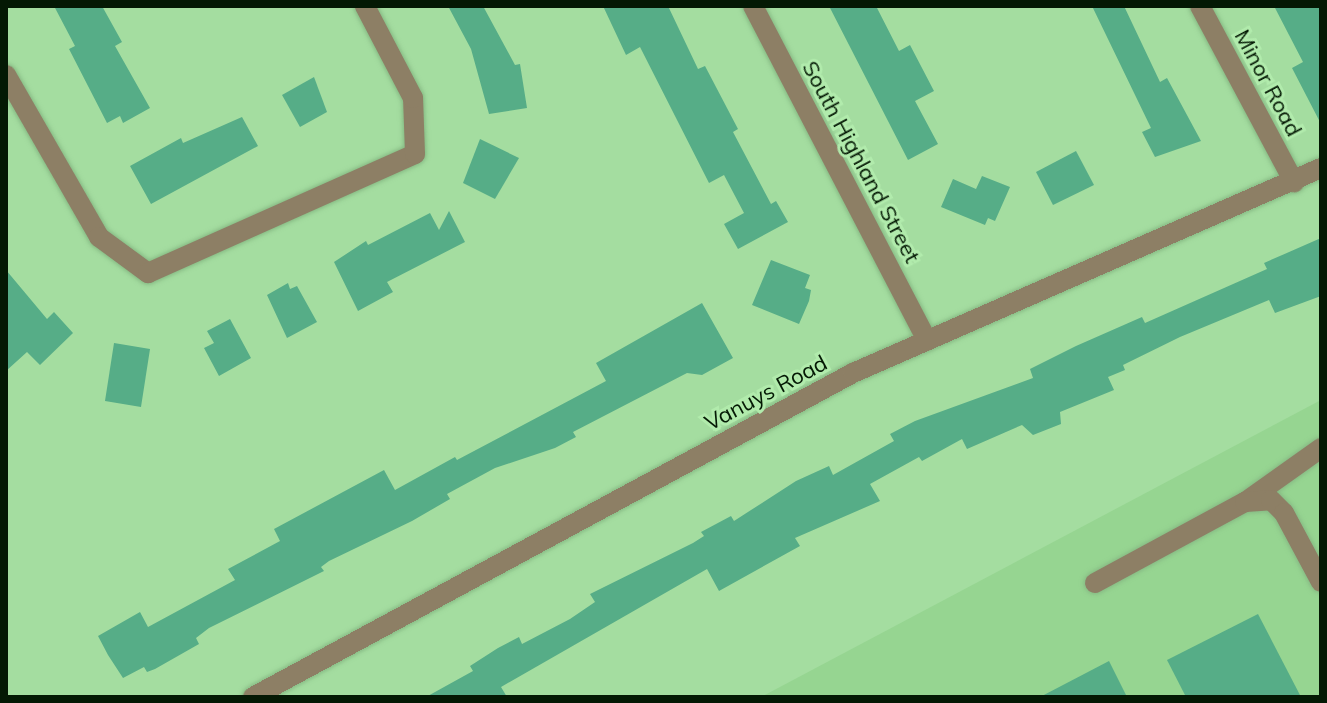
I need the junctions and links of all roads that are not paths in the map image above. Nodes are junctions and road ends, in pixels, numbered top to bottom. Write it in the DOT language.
graph roads {
  1 [pos="365,6"];
  2 [pos="753,6"];
  3 [pos="1200,6"];
  4 [pos="6,75"];
  5 [pos="1321,168"];
  6 [pos="1294,182"];
  7 [pos="927,340"];
  8 [pos="1321,448"];
  9 [pos="1245,502"];
  10 [pos="1321,582"];
  11 [pos="1095,583"];
  12 [pos="253,697"];
  1 -- 4 [label="street"];
  2 -- 7 [label="street, South Highland Street"];
  3 -- 6 [label="street, Minor Road"];
  5 -- 6 [label="street, Vanuys Road"];
  6 -- 7 [label="street, Vanuys Road"];
  7 -- 12 [label="street, Vanuys Road"];
  8 -- 9 [label="street"];
  9 -- 10 [label="street"];
  9 -- 11 [label="street"];
}
